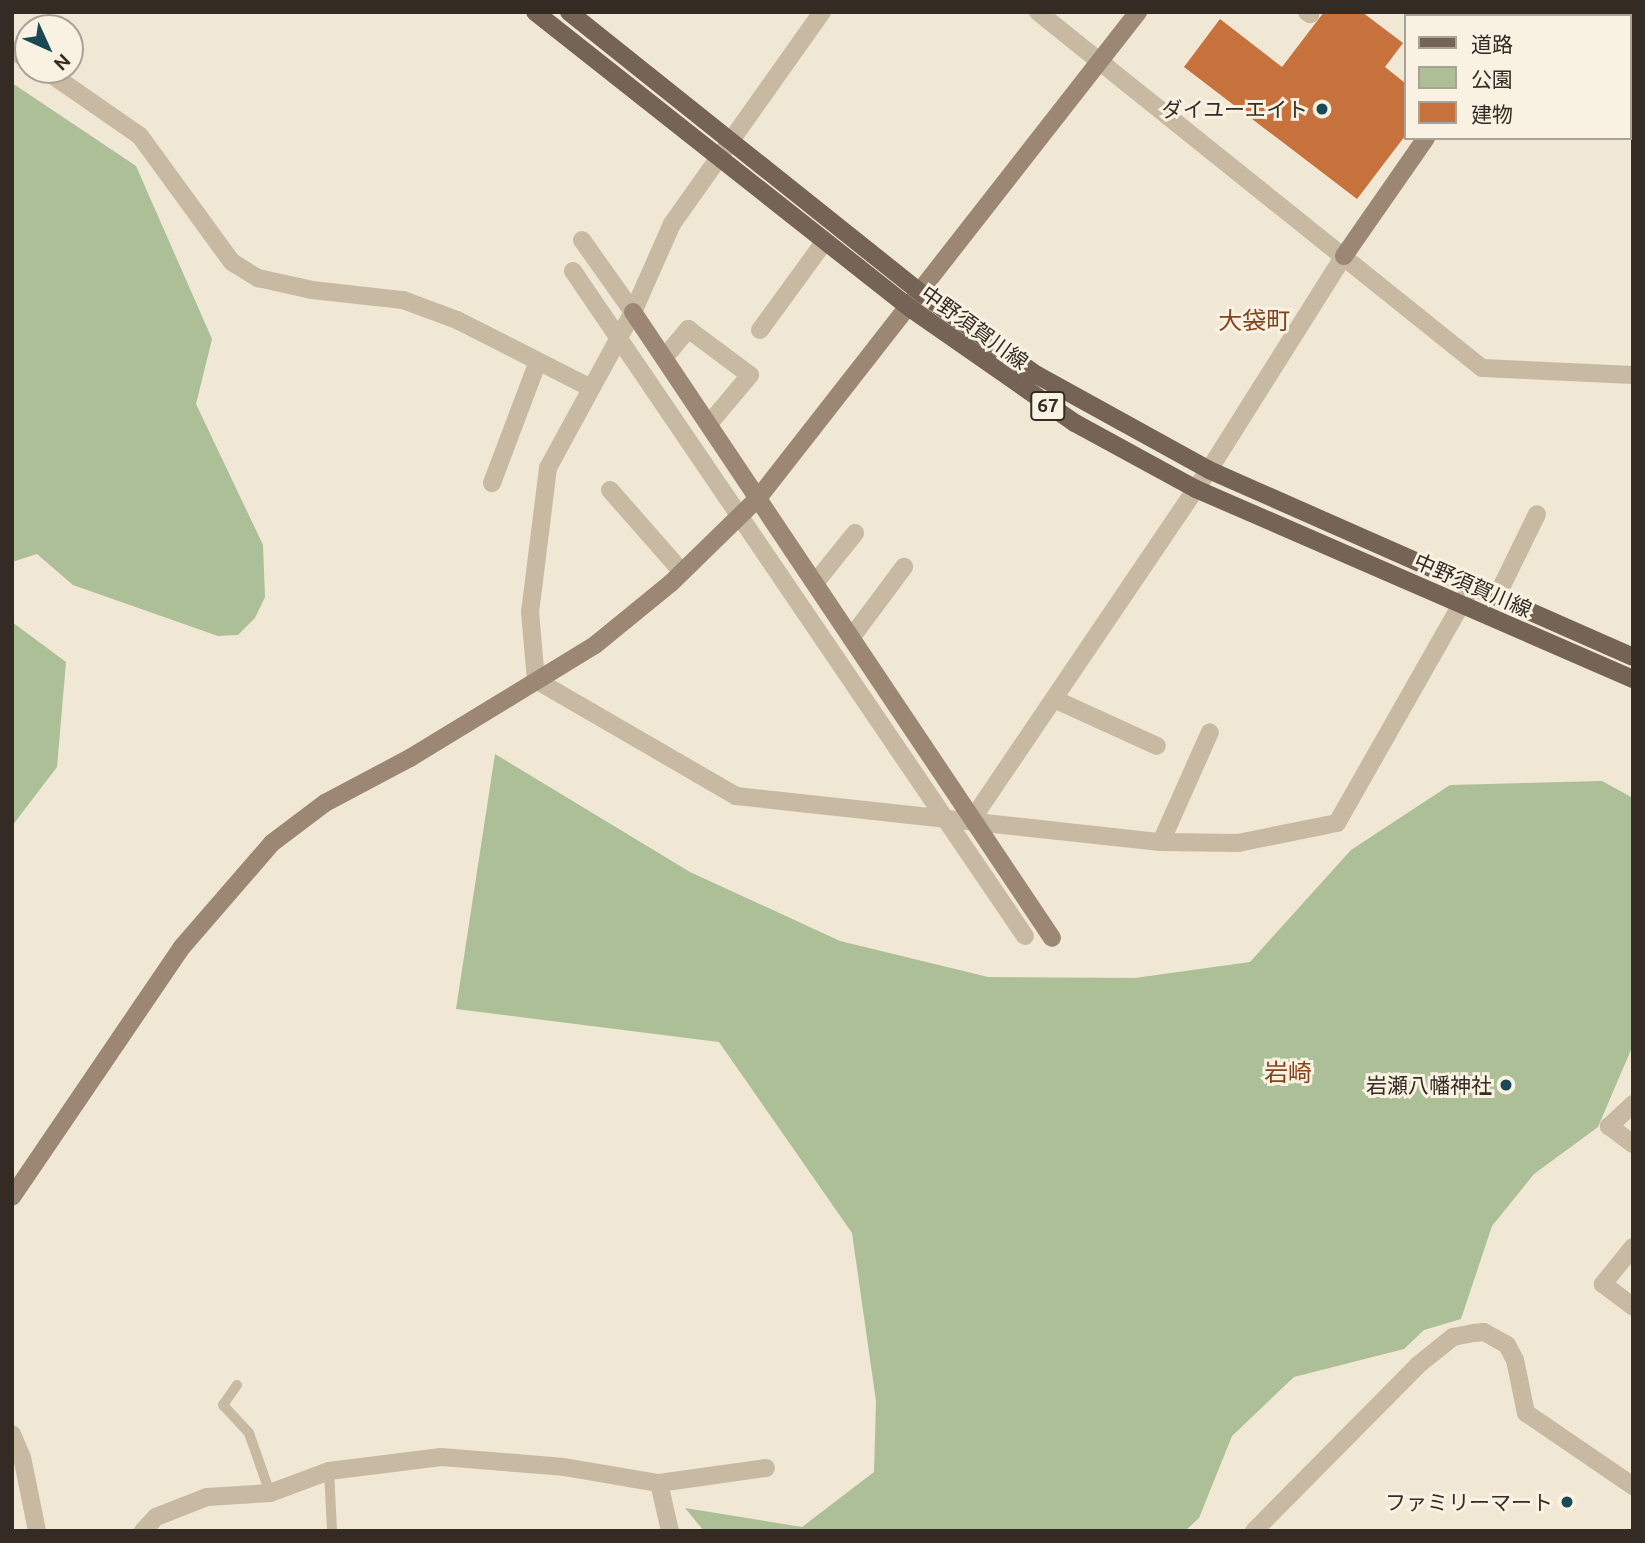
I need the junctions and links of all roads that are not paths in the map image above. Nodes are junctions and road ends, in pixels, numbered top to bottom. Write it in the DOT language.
graph roads {
  1 [pos="536,12"];
  2 [pos="569,12"];
  3 [pos="822,12"];
  4 [pos="1038,12"];
  5 [pos="1138,12"];
  6 [pos="1101,61"];
  7 [pos="65,84"];
  8 [pos="729,139"];
  9 [pos="1425,140"];
  10 [pos="716,156"];
  11 [pos="582,240"];
  12 [pos="825,241"];
  13 [pos="1344,256"];
  14 [pos="573,271"];
  15 [pos="921,293"];
  16 [pos="910,308"];
  17 [pos="633,312"];
  18 [pos="760,330"];
  19 [pos="617,338"];
  20 [pos="664,358"];
  21 [pos="538,361"];
  22 [pos="1633,375"];
  23 [pos="589,387"];
  24 [pos="709,424"];
  25 [pos="1209,470"];
  26 [pos="492,483"];
  27 [pos="1196,489"];
  28 [pos="610,490"];
  29 [pos="759,497"];
  30 [pos="1537,514"];
  31 [pos="739,516"];
  32 [pos="855,533"];
  33 [pos="904,567"];
  34 [pos="682,572"];
  35 [pos="815,583"];
  36 [pos="1472,585"];
  37 [pos="1497,596"];
  38 [pos="1462,605"];
  39 [pos="851,638"];
  40 [pos="1633,657"];
  41 [pos="1633,679"];
  42 [pos="536,680"];
  43 [pos="1054,699"];
  44 [pos="1210,732"];
  45 [pos="1157,746"];
  46 [pos="941,815"];
  47 [pos="974,818"];
  48 [pos="1161,842"];
  49 [pos="1025,936"];
  50 [pos="1052,938"];
  51 [pos="1633,1104"];
  52 [pos="1633,1144"];
  53 [pos="12,1197"];
  54 [pos="1633,1247"];
  55 [pos="1633,1307"];
  56 [pos="237,1385"];
  57 [pos="12,1434"];
  58 [pos="766,1468"];
  59 [pos="329,1472"];
  60 [pos="659,1483"];
  61 [pos="1633,1486"];
  62 [pos="270,1493"];
  63 [pos="37,1531"];
  64 [pos="143,1531"];
  65 [pos="332,1531"];
  66 [pos="670,1531"];
  67 [pos="1254,1531"];
  1 -- 10 [label="main road, 中野須賀川線 / 67"];
  2 -- 8 [label="main road, 中野須賀川線 / 67"];
  3 -- 8 [label="street"];
  4 -- 6 [label="street"];
  5 -- 6 [label="street"];
  6 -- 13 [label="street"];
  6 -- 15 [label="street"];
  7 -- 21 [label="street"];
  8 -- 10 [label="street"];
  8 -- 15 [label="main road, 中野須賀川線 / 67"];
  9 -- 13 [label="street"];
  10 -- 12 [label="main road, 中野須賀川線 / 67"];
  10 -- 17 [label="street"];
  11 -- 17 [label="street"];
  12 -- 16 [label="main road, 中野須賀川線 / 67"];
  12 -- 18 [label="street"];
  13 -- 22 [label="street"];
  13 -- 25 [label="street"];
  14 -- 19 [label="street"];
  15 -- 16 [label="street"];
  15 -- 25 [label="main road, 中野須賀川線 / 67"];
  16 -- 27 [label="main road, 中野須賀川線 / 67"];
  16 -- 29 [label="street"];
  17 -- 19 [label="street"];
  17 -- 20 [label="street"];
  19 -- 23 [label="street"];
  19 -- 31 [label="street"];
  20 -- 24 [label="street"];
  20 -- 24 [label="street"];
  21 -- 23 [label="street"];
  21 -- 26 [label="street"];
  23 -- 42 [label="street"];
  24 -- 29 [label="street"];
  25 -- 27 [label="street"];
  25 -- 36 [label="main road, 中野須賀川線 / 67"];
  27 -- 38 [label="main road, 中野須賀川線 / 67"];
  27 -- 43 [label="street"];
  28 -- 34 [label="street"];
  29 -- 31 [label="street"];
  29 -- 35 [label="street"];
  30 -- 37 [label="street"];
  31 -- 34 [label="street"];
  31 -- 46 [label="street"];
  32 -- 35 [label="street"];
  33 -- 39 [label="street"];
  34 -- 42 [label="street"];
  35 -- 39 [label="street"];
  36 -- 37 [label="main road, 中野須賀川線 / 67"];
  36 -- 38 [label="street"];
  37 -- 40 [label="main road, 中野須賀川線 / 67"];
  38 -- 41 [label="main road, 中野須賀川線 / 67"];
  38 -- 48 [label="street"];
  39 -- 47 [label="street"];
  42 -- 46 [label="street"];
  42 -- 53 [label="street"];
  43 -- 45 [label="street"];
  43 -- 47 [label="street"];
  44 -- 48 [label="street"];
  46 -- 47 [label="street"];
  46 -- 49 [label="street"];
  47 -- 48 [label="street"];
  47 -- 50 [label="street"];
  51 -- 52 [label="street"];
  54 -- 55 [label="street"];
  56 -- 62 [label="lane"];
  57 -- 63 [label="street"];
  58 -- 60 [label="street"];
  59 -- 60 [label="street"];
  59 -- 62 [label="street"];
  59 -- 65 [label="lane"];
  60 -- 66 [label="street"];
  61 -- 67 [label="street"];
  62 -- 64 [label="street"];
}
